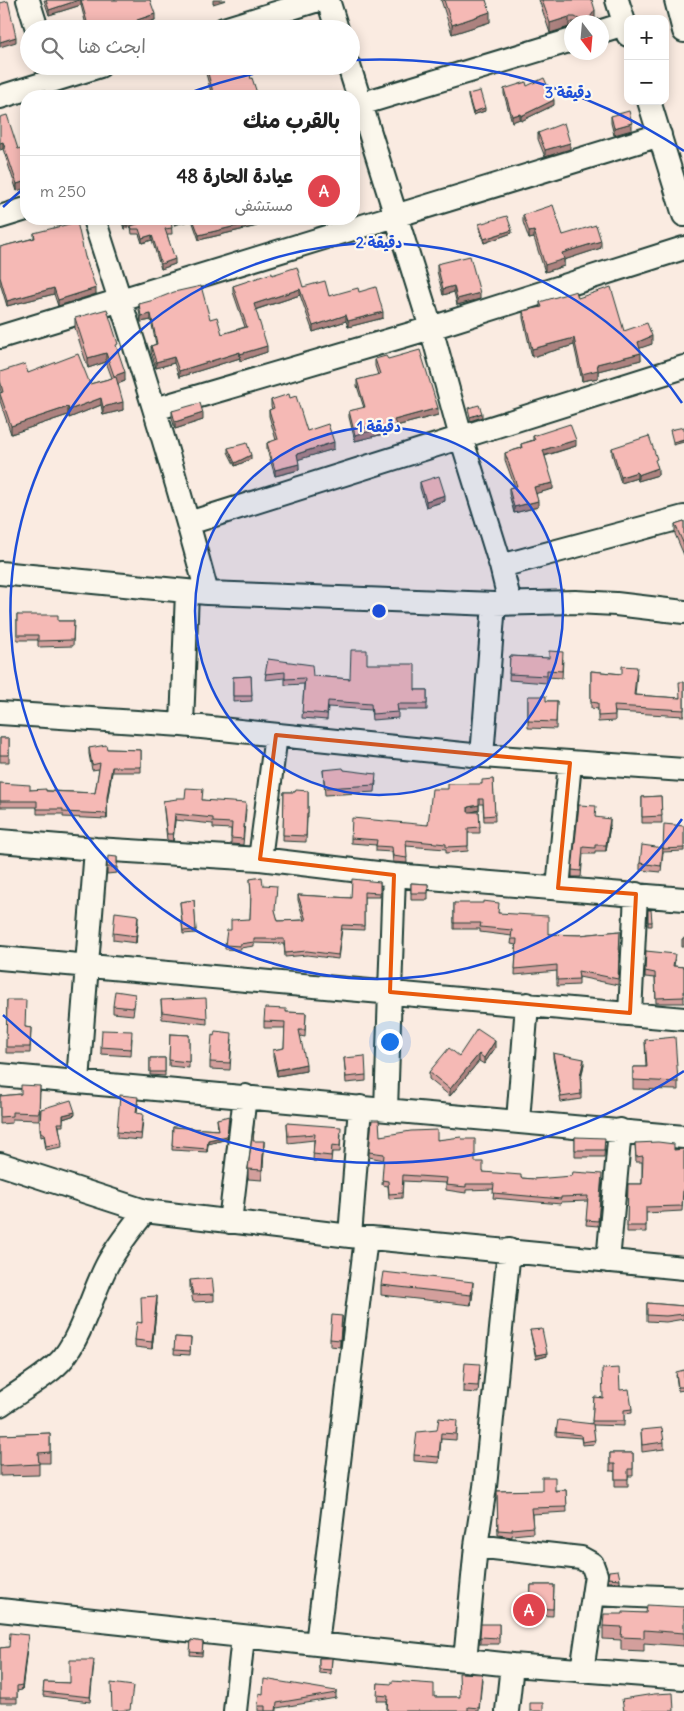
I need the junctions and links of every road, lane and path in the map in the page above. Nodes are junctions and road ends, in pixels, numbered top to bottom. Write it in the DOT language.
graph roads {
  1 [pos="28,0"];
  2 [pos="318,0"];
  3 [pos="328,0"];
  4 [pos="617,0"];
  5 [pos="676,0"];
  6 [pos="34,20"];
  7 [pos="253,20"];
  8 [pos="334,20"];
  9 [pos="624,23"];
  10 [pos="624,29"];
  11 [pos="609,30"];
  12 [pos="684,31"];
  13 [pos="564,42"];
  14 [pos="72,75"];
  15 [pos="351,75"];
  16 [pos="53,81"];
  17 [pos="23,90"];
  18 [pos="355,90"];
  19 [pos="20,91"];
  20 [pos="0,97"];
  21 [pos="360,103"];
  22 [pos="650,105"];
  23 [pos="360,110"];
  24 [pos="660,135"];
  25 [pos="20,211"];
  26 [pos="396,215"];
  27 [pos="684,216"];
  28 [pos="0,217"];
  29 [pos="96,225"];
  30 [pos="684,248"];
  31 [pos="120,299"];
  32 [pos="431,328"];
  33 [pos="0,337"];
  34 [pos="684,367"];
  35 [pos="155,409"];
  36 [pos="461,437"];
  37 [pos="684,517"];
  38 [pos="189,523"];
  39 [pos="501,566"];
  40 [pos="0,573"];
  41 [pos="197,592"];
  42 [pos="502,603"];
  43 [pos="684,612"];
  44 [pos="0,713"];
  45 [pos="182,725"];
  46 [pos="276,735"];
  47 [pos="482,756"];
  48 [pos="570,763"];
  49 [pos="684,770"];
  50 [pos="0,841"];
  51 [pos="96,849"];
  52 [pos="260,859"];
  53 [pos="394,875"];
  54 [pos="558,888"];
  55 [pos="636,894"];
  56 [pos="684,899"];
  57 [pos="0,958"];
  58 [pos="87,966"];
  59 [pos="390,992"];
  60 [pos="527,1004"];
  61 [pos="630,1013"];
  62 [pos="684,1019"];
  63 [pos="0,1076"];
  64 [pos="78,1081"];
  65 [pos="245,1096"];
  66 [pos="360,1107"];
  67 [pos="386,1109"];
  68 [pos="518,1121"];
  69 [pos="620,1130"];
  70 [pos="684,1137"];
  71 [pos="0,1164"];
  72 [pos="145,1211"];
  73 [pos="230,1222"];
  74 [pos="358,1237"];
  75 [pos="509,1250"];
  76 [pos="608,1261"];
  77 [pos="684,1268"];
  78 [pos="0,1405"];
  79 [pos="476,1546"];
  80 [pos="593,1594"];
  81 [pos="684,1598"];
  82 [pos="0,1610"];
  83 [pos="243,1637"];
  84 [pos="316,1644"];
  85 [pos="465,1660"];
  86 [pos="512,1665"];
  87 [pos="582,1671"];
  88 [pos="684,1678"];
  89 [pos="235,1711"];
  90 [pos="508,1711"];
  1 -- 6 [label="street"];
  2 -- 7 [label="street"];
  3 -- 8 [label="street"];
  4 -- 9 [label="street"];
  5 -- 12 [label="street"];
  10 -- 11 [label="street"];
  13 -- 21 [label="street"];
  14 -- 16 [label="street"];
  15 -- 18 [label="street"];
  16 -- 17 [label="street"];
  19 -- 20 [label="street"];
  22 -- 24 [label="street"];
  23 -- 26 [label="street"];
  24 -- 26 [label="street"];
  24 -- 27 [label="street"];
  25 -- 28 [label="street"];
  26 -- 31 [label="street"];
  26 -- 32 [label="street"];
  29 -- 31 [label="street"];
  30 -- 32 [label="street"];
  31 -- 33 [label="street"];
  31 -- 35 [label="street"];
  32 -- 35 [label="street"];
  32 -- 36 [label="street"];
  34 -- 36 [label="street"];
  35 -- 38 [label="street"];
  36 -- 38 [label="street"];
  36 -- 39 [label="street"];
  37 -- 39 [label="street"];
  38 -- 41 [label="street"];
  39 -- 42 [label="street"];
  40 -- 41 [label="street"];
  41 -- 42 [label="street"];
  41 -- 45 [label="street"];
  42 -- 43 [label="street"];
  42 -- 47 [label="street"];
  44 -- 45 [label="street"];
  45 -- 46 [label="street"];
  46 -- 47 [label="street"];
  46 -- 52 [label="street"];
  47 -- 48 [label="street"];
  48 -- 49 [label="street"];
  48 -- 54 [label="street"];
  50 -- 51 [label="street"];
  51 -- 52 [label="street"];
  51 -- 58 [label="street"];
  52 -- 53 [label="street"];
  53 -- 54 [label="street"];
  53 -- 59 [label="street"];
  54 -- 55 [label="street"];
  55 -- 56 [label="street"];
  55 -- 61 [label="street"];
  57 -- 58 [label="street"];
  58 -- 59 [label="street"];
  58 -- 64 [label="street"];
  59 -- 60 [label="street"];
  59 -- 67 [label="street"];
  60 -- 61 [label="street"];
  60 -- 68 [label="street"];
  61 -- 62 [label="street"];
  63 -- 64 [label="street"];
  64 -- 65 [label="street"];
  65 -- 66 [label="street"];
  65 -- 73 [label="street"];
  66 -- 67 [label="street"];
  66 -- 74 [label="street"];
  67 -- 68 [label="street"];
  68 -- 69 [label="street"];
  69 -- 70 [label="street"];
  69 -- 76 [label="street"];
  71 -- 72 [label="street"];
  72 -- 73 [label="street"];
  72 -- 78 [label="street"];
  73 -- 74 [label="street"];
  74 -- 75 [label="street"];
  74 -- 84 [label="street"];
  75 -- 76 [label="street"];
  75 -- 79 [label="street"];
  76 -- 77 [label="street"];
  79 -- 80 [label="street"];
  79 -- 85 [label="street"];
  80 -- 81 [label="street"];
  80 -- 87 [label="street"];
  82 -- 83 [label="street"];
  83 -- 84 [label="street"];
  83 -- 89 [label="street"];
  84 -- 85 [label="street"];
  85 -- 86 [label="street"];
  86 -- 87 [label="street"];
  86 -- 90 [label="street"];
  87 -- 88 [label="street"];
}
